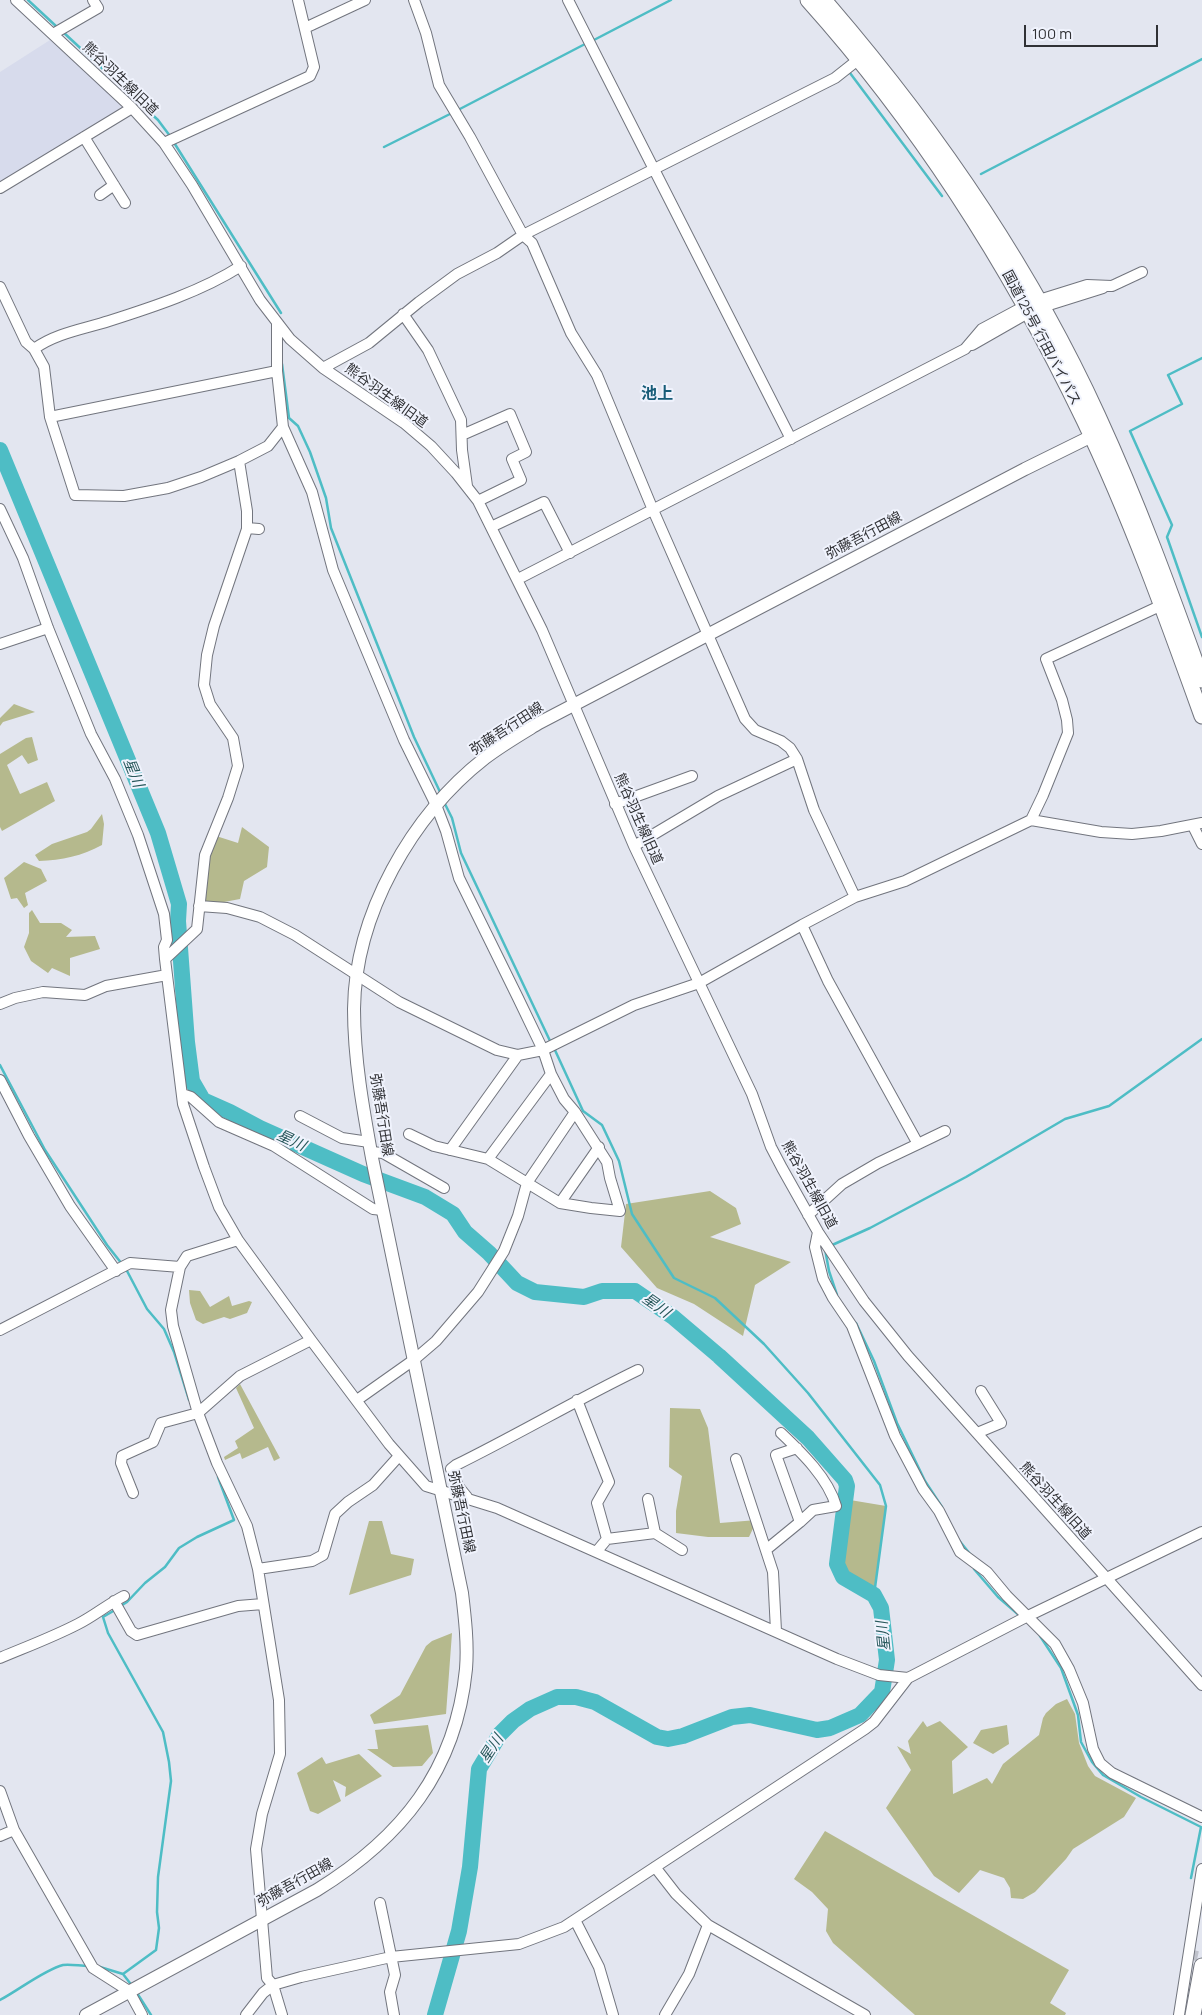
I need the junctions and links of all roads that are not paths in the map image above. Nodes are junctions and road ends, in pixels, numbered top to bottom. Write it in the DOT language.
graph roads {
  1 [pos="16,0"];
  2 [pos="94,0"];
  3 [pos="298,0"];
  4 [pos="365,0"];
  5 [pos="414,0"];
  6 [pos="568,0"];
  7 [pos="808,0"];
  8 [pos="824,0"];
  9 [pos="305,28"];
  10 [pos="53,34"];
  11 [pos="858,59"];
  12 [pos="132,108"];
  13 [pos="84,137"];
  14 [pos="169,141"];
  15 [pos="655,170"];
  16 [pos="114,185"];
  17 [pos="0,188"];
  18 [pos="100,195"];
  19 [pos="125,203"];
  20 [pos="523,235"];
  21 [pos="240,266"];
  22 [pos="1142,272"];
  23 [pos="0,287"];
  24 [pos="1034,307"];
  25 [pos="403,314"];
  26 [pos="277,324"];
  27 [pos="34,350"];
  28 [pos="323,368"];
  29 [pos="277,372"];
  30 [pos="50,417"];
  31 [pos="283,426"];
  32 [pos="1098,433"];
  33 [pos="462,435"];
  34 [pos="791,439"];
  35 [pos="239,461"];
  36 [pos="467,487"];
  37 [pos="478,501"];
  38 [pos="0,509"];
  39 [pos="653,510"];
  40 [pos="491,526"];
  41 [pos="247,528"];
  42 [pos="259,528"];
  43 [pos="570,553"];
  44 [pos="518,579"];
  45 [pos="1162,605"];
  46 [pos="48,628"];
  47 [pos="709,634"];
  48 [pos="0,644"];
  49 [pos="1202,680"];
  50 [pos="574,704"];
  51 [pos="1202,716"];
  52 [pos="797,759"];
  53 [pos="692,776"];
  54 [pos="615,804"];
  55 [pos="436,805"];
  56 [pos="1031,820"];
  57 [pos="1198,825"];
  58 [pos="1202,844"];
  59 [pos="634,846"];
  60 [pos="855,897"];
  61 [pos="199,906"];
  62 [pos="802,924"];
  63 [pos="165,959"];
  64 [pos="167,975"];
  65 [pos="358,975"];
  66 [pos="700,984"];
  67 [pos="0,1004"];
  68 [pos="543,1050"];
  69 [pos="518,1055"];
  70 [pos="552,1074"];
  71 [pos="0,1080"];
  72 [pos="182,1094"];
  73 [pos="575,1112"];
  74 [pos="300,1116"];
  75 [pos="944,1131"];
  76 [pos="409,1134"];
  77 [pos="918,1144"];
  78 [pos="599,1147"];
  79 [pos="450,1150"];
  80 [pos="371,1151"];
  81 [pos="488,1159"];
  82 [pos="527,1183"];
  83 [pos="444,1188"];
  84 [pos="560,1203"];
  85 [pos="382,1207"];
  86 [pos="808,1215"];
  87 [pos="818,1232"];
  88 [pos="238,1240"];
  89 [pos="180,1267"];
  90 [pos="116,1271"];
  91 [pos="0,1330"];
  92 [pos="311,1340"];
  93 [pos="415,1360"];
  94 [pos="638,1370"];
  95 [pos="981,1391"];
  96 [pos="357,1400"];
  97 [pos="577,1400"];
  98 [pos="198,1413"];
  99 [pos="781,1432"];
  100 [pos="977,1433"];
  101 [pos="797,1448"];
  102 [pos="398,1456"];
  103 [pos="736,1459"];
  104 [pos="441,1491"];
  105 [pos="133,1493"];
  106 [pos="467,1497"];
  107 [pos="648,1499"];
  108 [pos="800,1522"];
  109 [pos="1202,1532"];
  110 [pos="655,1533"];
  111 [pos="607,1539"];
  112 [pos="767,1549"];
  113 [pos="682,1550"];
  114 [pos="597,1551"];
  115 [pos="258,1569"];
  116 [pos="1105,1578"];
  117 [pos="124,1596"];
  118 [pos="114,1601"];
  119 [pos="263,1604"];
  120 [pos="1028,1615"];
  121 [pos="776,1630"];
  122 [pos="0,1658"];
  123 [pos="904,1678"];
  124 [pos="1202,1685"];
  125 [pos="0,1791"];
  126 [pos="1202,1818"];
  127 [pos="14,1830"];
  128 [pos="0,1836"];
  129 [pos="655,1867"];
  130 [pos="1202,1869"];
  131 [pos="380,1903"];
  132 [pos="262,1919"];
  133 [pos="575,1920"];
  134 [pos="708,1925"];
  135 [pos="391,1956"];
  136 [pos="1202,1966"];
  137 [pos="273,1985"];
  138 [pos="129,1991"];
  139 [pos="86,2015"];
  140 [pos="142,2015"];
  141 [pos="246,2015"];
  142 [pos="282,2015"];
  143 [pos="394,2015"];
  144 [pos="613,2015"];
  145 [pos="665,2015"];
  146 [pos="865,2015"];
  147 [pos="1179,2015"];
  148 [pos="1193,2015"];
  1 -- 10 [label="street, 熊谷羽生線旧道"];
  2 -- 10 [label="street"];
  3 -- 9 [label="street"];
  4 -- 9 [label="street"];
  5 -- 20 [label="street"];
  6 -- 15 [label="street"];
  7 -- 11 [label="highway, 国道125号 行田バイパス"];
  8 -- 24 [label="highway, 国道125号 行田バイパス"];
  9 -- 14 [label="street"];
  10 -- 12 [label="street, 熊谷羽生線旧道"];
  11 -- 15 [label="street"];
  11 -- 24 [label="highway, 国道125号 行田バイパス"];
  12 -- 13 [label="street"];
  12 -- 14 [label="street, 熊谷羽生線旧道"];
  13 -- 16 [label="street"];
  13 -- 17 [label="street"];
  14 -- 21 [label="street, 熊谷羽生線旧道"];
  15 -- 20 [label="street"];
  15 -- 34 [label="street"];
  16 -- 18 [label="street"];
  16 -- 19 [label="street"];
  20 -- 25 [label="street"];
  20 -- 39 [label="street"];
  21 -- 26 [label="street, 熊谷羽生線旧道"];
  21 -- 27 [label="street"];
  22 -- 24 [label="street"];
  23 -- 27 [label="street"];
  24 -- 32 [label="highway, 国道125号 行田バイパス"];
  24 -- 34 [label="street"];
  25 -- 28 [label="street"];
  25 -- 33 [label="street"];
  26 -- 28 [label="street, 熊谷羽生線旧道"];
  26 -- 29 [label="street"];
  27 -- 30 [label="street"];
  28 -- 36 [label="street, 熊谷羽生線旧道"];
  29 -- 30 [label="street"];
  29 -- 31 [label="street"];
  30 -- 35 [label="street"];
  31 -- 35 [label="street"];
  31 -- 55 [label="street"];
  32 -- 45 [label="highway, 国道125号 行田バイパス"];
  32 -- 47 [label="main road, 弥藤吾行田線"];
  32 -- 49 [label="highway, 国道125号 行田バイパス"];
  33 -- 36 [label="street"];
  33 -- 37 [label="street"];
  34 -- 39 [label="street"];
  35 -- 41 [label="street"];
  36 -- 37 [label="street, 熊谷羽生線旧道"];
  37 -- 40 [label="street, 熊谷羽生線旧道"];
  38 -- 46 [label="street"];
  39 -- 43 [label="street"];
  39 -- 47 [label="street"];
  40 -- 43 [label="street"];
  40 -- 44 [label="street, 熊谷羽生線旧道"];
  41 -- 42 [label="street"];
  41 -- 61 [label="street"];
  43 -- 44 [label="street"];
  44 -- 50 [label="street, 熊谷羽生線旧道"];
  45 -- 51 [label="highway, 国道125号 行田バイパス"];
  45 -- 56 [label="street"];
  46 -- 48 [label="street"];
  46 -- 63 [label="street"];
  47 -- 50 [label="main road, 弥藤吾行田線"];
  47 -- 52 [label="street"];
  50 -- 54 [label="street, 熊谷羽生線旧道"];
  50 -- 55 [label="main road, 弥藤吾行田線"];
  52 -- 59 [label="street"];
  52 -- 60 [label="street"];
  53 -- 54 [label="street"];
  54 -- 59 [label="street, 熊谷羽生線旧道"];
  55 -- 65 [label="main road, 弥藤吾行田線"];
  55 -- 68 [label="street"];
  56 -- 57 [label="street"];
  56 -- 60 [label="street"];
  57 -- 58 [label="street"];
  59 -- 66 [label="street, 熊谷羽生線旧道"];
  60 -- 62 [label="street"];
  61 -- 63 [label="street"];
  61 -- 65 [label="street"];
  62 -- 66 [label="street"];
  62 -- 77 [label="street"];
  63 -- 64 [label="street"];
  64 -- 67 [label="street"];
  64 -- 72 [label="street"];
  65 -- 69 [label="street"];
  65 -- 80 [label="main road, 弥藤吾行田線"];
  66 -- 68 [label="street"];
  66 -- 86 [label="street, 熊谷羽生線旧道"];
  68 -- 69 [label="street"];
  68 -- 70 [label="street"];
  69 -- 79 [label="street"];
  70 -- 73 [label="street"];
  70 -- 81 [label="street"];
  71 -- 90 [label="street"];
  72 -- 85 [label="street"];
  72 -- 88 [label="street"];
  73 -- 78 [label="street"];
  73 -- 82 [label="street"];
  74 -- 80 [label="street"];
  75 -- 77 [label="street"];
  76 -- 79 [label="street"];
  77 -- 86 [label="street"];
  78 -- 84 [label="street"];
  78 -- 84 [label="street"];
  79 -- 81 [label="street"];
  80 -- 83 [label="street"];
  80 -- 85 [label="main road, 弥藤吾行田線"];
  81 -- 82 [label="street"];
  82 -- 84 [label="street"];
  82 -- 93 [label="street"];
  85 -- 93 [label="main road, 弥藤吾行田線"];
  86 -- 87 [label="street, 熊谷羽生線旧道"];
  87 -- 100 [label="street, 熊谷羽生線旧道"];
  87 -- 120 [label="street"];
  88 -- 89 [label="street"];
  88 -- 92 [label="street"];
  89 -- 90 [label="street"];
  89 -- 98 [label="street"];
  90 -- 91 [label="street"];
  92 -- 96 [label="street"];
  92 -- 98 [label="street"];
  93 -- 96 [label="street"];
  93 -- 104 [label="main road, 弥藤吾行田線"];
  94 -- 97 [label="street"];
  95 -- 100 [label="street"];
  96 -- 102 [label="street"];
  97 -- 106 [label="street"];
  97 -- 111 [label="street"];
  98 -- 105 [label="street"];
  98 -- 115 [label="street"];
  99 -- 101 [label="street"];
  100 -- 116 [label="street, 熊谷羽生線旧道"];
  101 -- 108 [label="street"];
  101 -- 108 [label="street"];
  102 -- 104 [label="street"];
  102 -- 115 [label="street"];
  103 -- 112 [label="street"];
  104 -- 106 [label="street"];
  104 -- 132 [label="main road, 弥藤吾行田線"];
  106 -- 114 [label="street"];
  107 -- 110 [label="street"];
  108 -- 112 [label="street"];
  109 -- 116 [label="street"];
  110 -- 111 [label="street"];
  110 -- 113 [label="street"];
  111 -- 114 [label="street"];
  112 -- 121 [label="street"];
  114 -- 121 [label="street"];
  115 -- 119 [label="street"];
  116 -- 120 [label="street"];
  116 -- 124 [label="street, 熊谷羽生線旧道"];
  117 -- 118 [label="street"];
  118 -- 119 [label="street"];
  118 -- 122 [label="street"];
  119 -- 132 [label="street"];
  120 -- 123 [label="street"];
  120 -- 126 [label="street"];
  121 -- 123 [label="street"];
  123 -- 129 [label="street"];
  125 -- 127 [label="street"];
  127 -- 128 [label="street"];
  127 -- 138 [label="street"];
  129 -- 133 [label="street"];
  129 -- 134 [label="street"];
  130 -- 147 [label="street"];
  131 -- 135 [label="street"];
  132 -- 137 [label="street"];
  132 -- 138 [label="main road, 弥藤吾行田線"];
  133 -- 135 [label="street"];
  133 -- 144 [label="street"];
  134 -- 145 [label="street"];
  134 -- 146 [label="street"];
  135 -- 137 [label="street"];
  135 -- 143 [label="street"];
  136 -- 148 [label="highway"];
  137 -- 141 [label="street"];
  137 -- 142 [label="street"];
  138 -- 139 [label="main road, 弥藤吾行田線"];
  138 -- 140 [label="street"];
}
